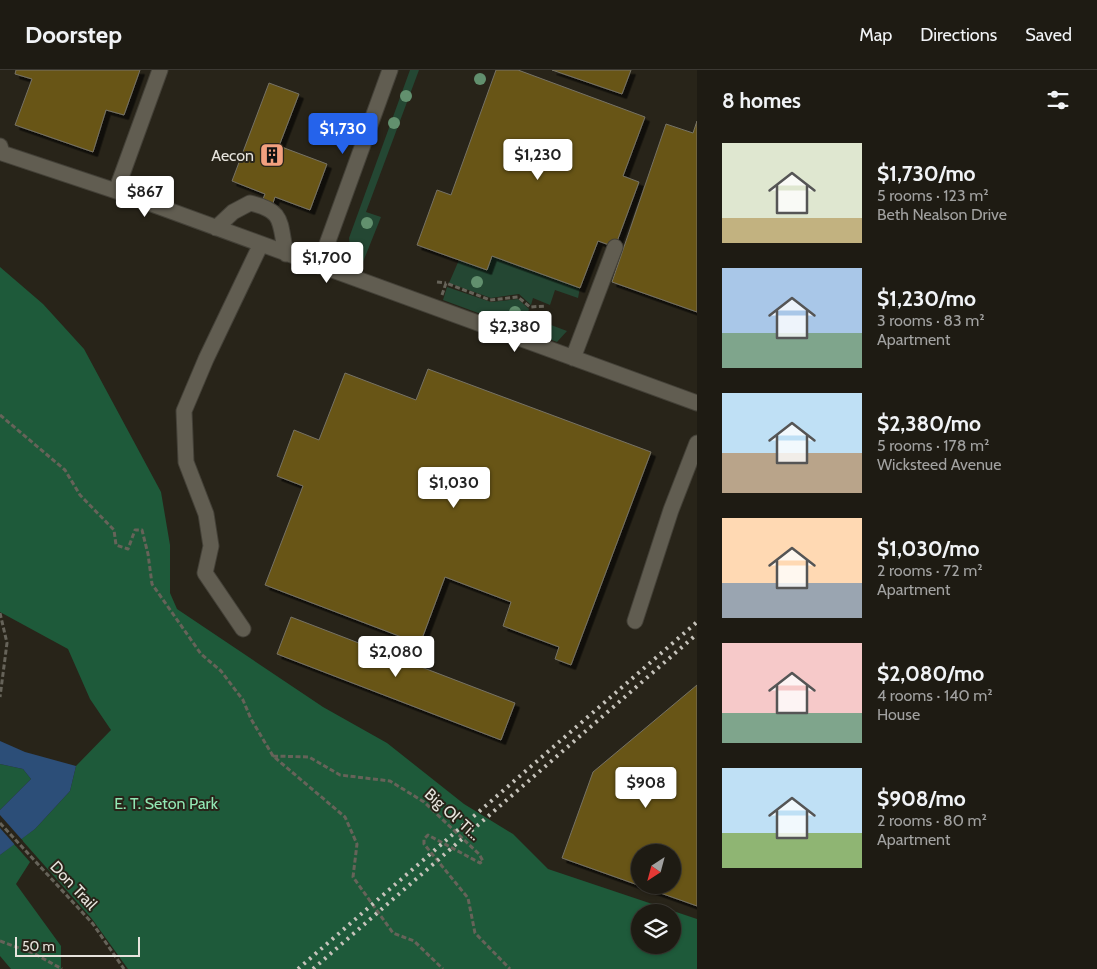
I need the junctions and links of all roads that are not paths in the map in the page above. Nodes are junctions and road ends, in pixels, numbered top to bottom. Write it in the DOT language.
graph roads {
  1 [pos="160,70"];
  2 [pos="390,70"];
  3 [pos="1,149"];
  4 [pos="116,191"];
  5 [pos="216,228"];
  6 [pos="261,244"];
  7 [pos="615,247"];
  8 [pos="286,254"];
  9 [pos="319,266"];
  10 [pos="573,358"];
  11 [pos="697,403"];
  12 [pos="697,443"];
  13 [pos="635,621"];
  14 [pos="243,629"];
  1 -- 4 [label="street"];
  2 -- 9 [label="street"];
  3 -- 4 [label="street"];
  4 -- 5 [label="street"];
  5 -- 6 [label="street"];
  5 -- 8 [label="street"];
  6 -- 8 [label="street"];
  6 -- 14 [label="street"];
  7 -- 10 [label="street"];
  8 -- 9 [label="street"];
  9 -- 10 [label="street"];
  10 -- 11 [label="street"];
  12 -- 13 [label="street"];
}
